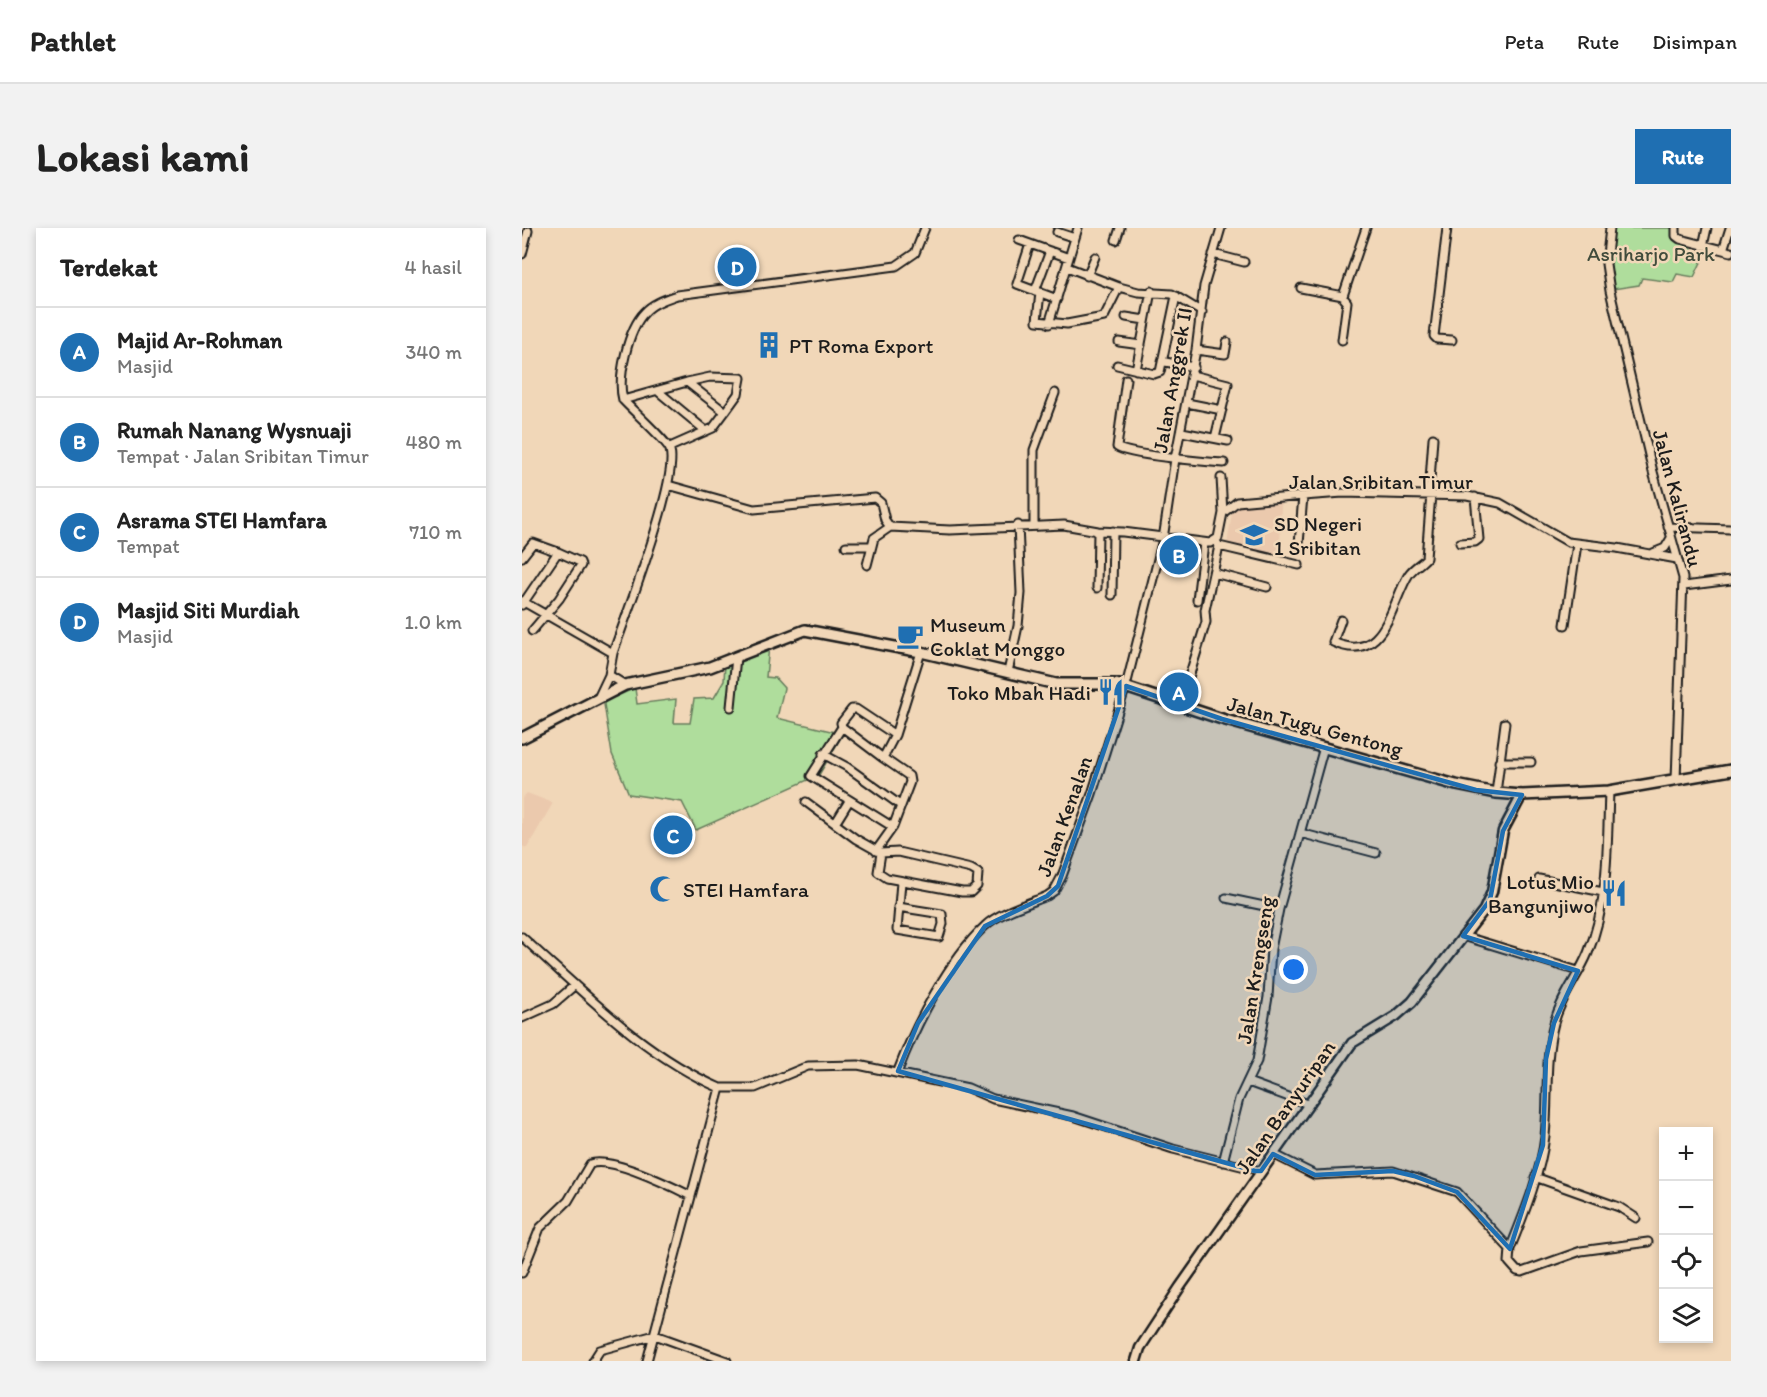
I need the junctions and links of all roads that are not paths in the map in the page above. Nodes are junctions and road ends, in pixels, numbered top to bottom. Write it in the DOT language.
graph roads {
  1 [pos="925,228"];
  2 [pos="1078,228"];
  3 [pos="1120,228"];
  4 [pos="1221,228"];
  5 [pos="1366,228"];
  6 [pos="1447,228"];
  7 [pos="1610,228"];
  8 [pos="1676,228"];
  9 [pos="1707,228"];
  10 [pos="1730,228"];
  11 [pos="528,231"];
  12 [pos="1057,232"];
  13 [pos="1075,238"];
  14 [pos="1019,240"];
  15 [pos="1116,240"];
  16 [pos="1030,244"];
  17 [pos="1703,246"];
  18 [pos="1050,251"];
  19 [pos="1727,251"];
  20 [pos="522,254"];
  21 [pos="1213,254"];
  22 [pos="1095,257"];
  23 [pos="1069,258"];
  24 [pos="1244,262"];
  25 [pos="1067,267"];
  26 [pos="1087,276"];
  27 [pos="1119,287"];
  28 [pos="1301,288"];
  29 [pos="1151,291"];
  30 [pos="1037,292"];
  31 [pos="1176,296"];
  32 [pos="1342,296"];
  33 [pos="1057,299"];
  34 [pos="1202,312"];
  35 [pos="1126,317"];
  36 [pos="1145,320"];
  37 [pos="1049,324"];
  38 [pos="1342,340"];
  39 [pos="1452,340"];
  40 [pos="1119,342"];
  41 [pos="1227,342"];
  42 [pos="1141,345"];
  43 [pos="1196,350"];
  44 [pos="1164,362"];
  45 [pos="1117,365"];
  46 [pos="1194,367"];
  47 [pos="1136,370"];
  48 [pos="1192,375"];
  49 [pos="1126,379"];
  50 [pos="687,382"];
  51 [pos="659,392"];
  52 [pos="1055,393"];
  53 [pos="623,400"];
  54 [pos="1187,403"];
  55 [pos="1222,410"];
  56 [pos="725,412"];
  57 [pos="706,431"];
  58 [pos="1182,432"];
  59 [pos="1215,438"];
  60 [pos="1434,438"];
  61 [pos="1228,441"];
  62 [pos="670,447"];
  63 [pos="1174,459"];
  64 [pos="1224,463"];
  65 [pos="1221,478"];
  66 [pos="668,485"];
  67 [pos="1430,494"];
  68 [pos="1304,496"];
  69 [pos="1475,497"];
  70 [pos="1223,513"];
  71 [pos="1034,524"];
  72 [pos="1018,525"];
  73 [pos="890,527"];
  74 [pos="1668,527"];
  75 [pos="1731,529"];
  76 [pos="1098,531"];
  77 [pos="1113,531"];
  78 [pos="1671,538"];
  79 [pos="1163,539"];
  80 [pos="1204,543"];
  81 [pos="1460,543"];
  82 [pos="1217,544"];
  83 [pos="1299,544"];
  84 [pos="1577,544"];
  85 [pos="846,546"];
  86 [pos="872,546"];
  87 [pos="558,552"];
  88 [pos="1650,554"];
  89 [pos="522,557"];
  90 [pos="1677,559"];
  91 [pos="867,565"];
  92 [pos="1299,565"];
  93 [pos="1214,573"];
  94 [pos="1731,580"];
  95 [pos="1199,585"];
  96 [pos="1684,586"];
  97 [pos="1211,587"];
  98 [pos="1268,587"];
  99 [pos="1097,588"];
  100 [pos="1112,595"];
  101 [pos="1197,600"];
  102 [pos="523,603"];
  103 [pos="546,614"];
  104 [pos="1341,620"];
  105 [pos="1565,625"];
  106 [pos="532,631"];
  107 [pos="921,652"];
  108 [pos="613,653"];
  109 [pos="736,657"];
  110 [pos="1008,672"];
  111 [pos="609,675"];
  112 [pos="625,685"];
  113 [pos="1126,686"];
  114 [pos="599,696"];
  115 [pos="1180,705"];
  116 [pos="731,707"];
  117 [pos="1505,723"];
  118 [pos="842,727"];
  119 [pos="896,735"];
  120 [pos="522,738"];
  121 [pos="1324,747"];
  122 [pos="823,754"];
  123 [pos="883,758"];
  124 [pos="1499,762"];
  125 [pos="1531,762"];
  126 [pos="1731,770"];
  127 [pos="1676,780"];
  128 [pos="1609,791"];
  129 [pos="1496,793"];
  130 [pos="1522,795"];
  131 [pos="849,801"];
  132 [pos="806,802"];
  133 [pos="900,805"];
  134 [pos="836,822"];
  135 [pos="893,827"];
  136 [pos="1300,833"];
  137 [pos="879,852"];
  138 [pos="1376,853"];
  139 [pos="1539,879"];
  140 [pos="901,882"];
  141 [pos="1603,892"];
  142 [pos="1226,898"];
  143 [pos="898,907"];
  144 [pos="1279,909"];
  145 [pos="1463,936"];
  146 [pos="522,937"];
  147 [pos="1578,971"];
  148 [pos="575,985"];
  149 [pos="522,1018"];
  150 [pos="898,1071"];
  151 [pos="1248,1082"];
  152 [pos="720,1088"];
  153 [pos="1308,1104"];
  154 [pos="1274,1154"];
  155 [pos="1223,1162"];
  156 [pos="1261,1171"];
  157 [pos="1535,1177"];
  158 [pos="691,1197"];
  159 [pos="1636,1218"];
  160 [pos="1648,1242"];
  161 [pos="1510,1249"];
  162 [pos="522,1273"];
  163 [pos="655,1335"];
  164 [pos="593,1361"];
  165 [pos="647,1361"];
  166 [pos="728,1361"];
  167 [pos="1136,1361"];
  1 -- 53 [label="street"];
  2 -- 13 [label="street"];
  3 -- 15 [label="street"];
  4 -- 21 [label="street, Jalan Anggrek II"];
  5 -- 32 [label="street"];
  6 -- 39 [label="street"];
  7 -- 74 [label="street, Jalan Kalirandu"];
  8 -- 17 [label="street"];
  9 -- 17 [label="street"];
  10 -- 19 [label="street"];
  11 -- 20 [label="street"];
  12 -- 13 [label="street"];
  13 -- 23 [label="street"];
  14 -- 16 [label="street"];
  16 -- 18 [label="street"];
  16 -- 30 [label="street"];
  17 -- 19 [label="street"];
  18 -- 23 [label="street"];
  18 -- 30 [label="street"];
  21 -- 24 [label="street"];
  21 -- 34 [label="street, Jalan Anggrek II"];
  22 -- 26 [label="street"];
  23 -- 25 [label="street"];
  25 -- 26 [label="street"];
  25 -- 33 [label="street"];
  26 -- 27 [label="street"];
  27 -- 29 [label="street"];
  27 -- 37 [label="street"];
  28 -- 32 [label="street"];
  29 -- 31 [label="street"];
  29 -- 36 [label="street"];
  30 -- 33 [label="street"];
  30 -- 37 [label="street"];
  31 -- 34 [label="street"];
  31 -- 44 [label="street"];
  32 -- 38 [label="street"];
  33 -- 37 [label="street"];
  34 -- 43 [label="street, Jalan Anggrek II"];
  35 -- 36 [label="street"];
  36 -- 42 [label="street"];
  40 -- 42 [label="street"];
  41 -- 43 [label="street"];
  42 -- 47 [label="street"];
  43 -- 46 [label="street, Jalan Anggrek II"];
  44 -- 46 [label="street"];
  44 -- 47 [label="street"];
  45 -- 47 [label="street"];
  46 -- 48 [label="street, Jalan Anggrek II"];
  48 -- 54 [label="street, Jalan Anggrek II"];
  48 -- 55 [label="street"];
  49 -- 63 [label="street"];
  50 -- 51 [label="street"];
  50 -- 56 [label="street"];
  50 -- 56 [label="street"];
  51 -- 53 [label="street"];
  51 -- 57 [label="street"];
  52 -- 71 [label="street"];
  53 -- 62 [label="street"];
  54 -- 55 [label="street"];
  54 -- 58 [label="street, Jalan Anggrek II"];
  55 -- 59 [label="street"];
  56 -- 57 [label="street"];
  57 -- 62 [label="street"];
  58 -- 59 [label="street"];
  58 -- 63 [label="street, Jalan Anggrek II"];
  59 -- 61 [label="street"];
  60 -- 67 [label="street"];
  62 -- 66 [label="street"];
  63 -- 64 [label="street"];
  63 -- 79 [label="street, Jalan Anggrek II"];
  65 -- 70 [label="street"];
  66 -- 73 [label="street"];
  66 -- 108 [label="street"];
  67 -- 68 [label="street, Jalan Sribitan Timur"];
  67 -- 69 [label="street, Jalan Sribitan Timur"];
  67 -- 104 [label="street"];
  68 -- 70 [label="street, Jalan Sribitan Timur"];
  68 -- 83 [label="street"];
  69 -- 81 [label="street"];
  69 -- 84 [label="street, Jalan Sribitan Timur"];
  70 -- 82 [label="street"];
  71 -- 72 [label="street"];
  71 -- 76 [label="street"];
  72 -- 73 [label="street"];
  72 -- 110 [label="street"];
  73 -- 86 [label="street"];
  74 -- 75 [label="street"];
  74 -- 78 [label="street, Jalan Kalirandu"];
  76 -- 77 [label="street"];
  76 -- 99 [label="street"];
  77 -- 79 [label="street"];
  77 -- 100 [label="street"];
  78 -- 88 [label="street"];
  78 -- 90 [label="street, Jalan Kalirandu"];
  79 -- 80 [label="street"];
  79 -- 113 [label="street, Jalan Anggrek II"];
  80 -- 82 [label="street"];
  80 -- 95 [label="street"];
  82 -- 92 [label="street"];
  82 -- 93 [label="street"];
  84 -- 88 [label="street, Jalan Sribitan Timur"];
  84 -- 105 [label="street"];
  85 -- 86 [label="street"];
  86 -- 91 [label="street"];
  87 -- 89 [label="street"];
  87 -- 102 [label="street"];
  87 -- 103 [label="street"];
  88 -- 90 [label="street, Jalan Sribitan Timur"];
  90 -- 96 [label="street, Jalan Kalirandu"];
  93 -- 97 [label="street"];
  93 -- 98 [label="street"];
  94 -- 96 [label="street"];
  95 -- 97 [label="street"];
  95 -- 101 [label="street"];
  96 -- 127 [label="street, Jalan Kalirandu"];
  97 -- 115 [label="street"];
  102 -- 103 [label="street"];
  103 -- 106 [label="street"];
  103 -- 108 [label="street"];
  107 -- 109 [label="main road, Jalan Tugu Gentong"];
  107 -- 110 [label="main road, Jalan Tugu Gentong"];
  107 -- 119 [label="street"];
  108 -- 111 [label="street"];
  109 -- 112 [label="main road, Jalan Tugu Gentong"];
  109 -- 116 [label="street"];
  110 -- 113 [label="main road, Jalan Tugu Gentong"];
  111 -- 112 [label="street"];
  111 -- 114 [label="street"];
  112 -- 114 [label="main road, Jalan Tugu Gentong"];
  113 -- 115 [label="main road, Jalan Tugu Gentong"];
  113 -- 150 [label="street, Jalan Kenalan"];
  114 -- 120 [label="main road, Jalan Tugu Gentong"];
  115 -- 121 [label="main road, Jalan Tugu Gentong"];
  117 -- 124 [label="street"];
  118 -- 119 [label="street"];
  118 -- 122 [label="street"];
  118 -- 123 [label="street"];
  119 -- 123 [label="street"];
  121 -- 129 [label="main road, Jalan Tugu Gentong"];
  121 -- 136 [label="street, Jalan Krengseng"];
  122 -- 131 [label="street"];
  122 -- 133 [label="street"];
  123 -- 133 [label="street"];
  124 -- 125 [label="street"];
  124 -- 129 [label="street"];
  126 -- 127 [label="main road, Jalan Tugu Gentong"];
  127 -- 128 [label="main road, Jalan Tugu Gentong"];
  128 -- 130 [label="main road, Jalan Tugu Gentong"];
  128 -- 141 [label="street"];
  129 -- 130 [label="main road, Jalan Tugu Gentong"];
  130 -- 145 [label="street, Jalan Banyuripan"];
  131 -- 134 [label="street"];
  131 -- 135 [label="street"];
  132 -- 134 [label="street"];
  133 -- 135 [label="street"];
  134 -- 137 [label="street"];
  135 -- 137 [label="street"];
  136 -- 138 [label="street"];
  136 -- 144 [label="street, Jalan Krengseng"];
  137 -- 140 [label="street"];
  137 -- 140 [label="street"];
  139 -- 141 [label="street"];
  140 -- 143 [label="street"];
  141 -- 147 [label="street"];
  142 -- 144 [label="street"];
  143 -- 143 [label="street"];
  144 -- 151 [label="street, Jalan Krengseng"];
  145 -- 147 [label="street"];
  145 -- 153 [label="street, Jalan Banyuripan"];
  146 -- 148 [label="street"];
  147 -- 157 [label="street"];
  148 -- 149 [label="street"];
  148 -- 152 [label="street"];
  150 -- 152 [label="street"];
  150 -- 155 [label="street"];
  151 -- 153 [label="street"];
  151 -- 155 [label="street, Jalan Krengseng"];
  152 -- 158 [label="street"];
  153 -- 154 [label="street, Jalan Banyuripan"];
  154 -- 156 [label="street, Jalan Banyuripan"];
  154 -- 161 [label="street"];
  155 -- 156 [label="street"];
  156 -- 167 [label="street, Jalan Banyuripan"];
  157 -- 159 [label="street"];
  157 -- 161 [label="street"];
  158 -- 162 [label="street"];
  158 -- 163 [label="street"];
  160 -- 161 [label="street"];
  163 -- 164 [label="street"];
  163 -- 165 [label="street"];
  163 -- 166 [label="street"];
}
